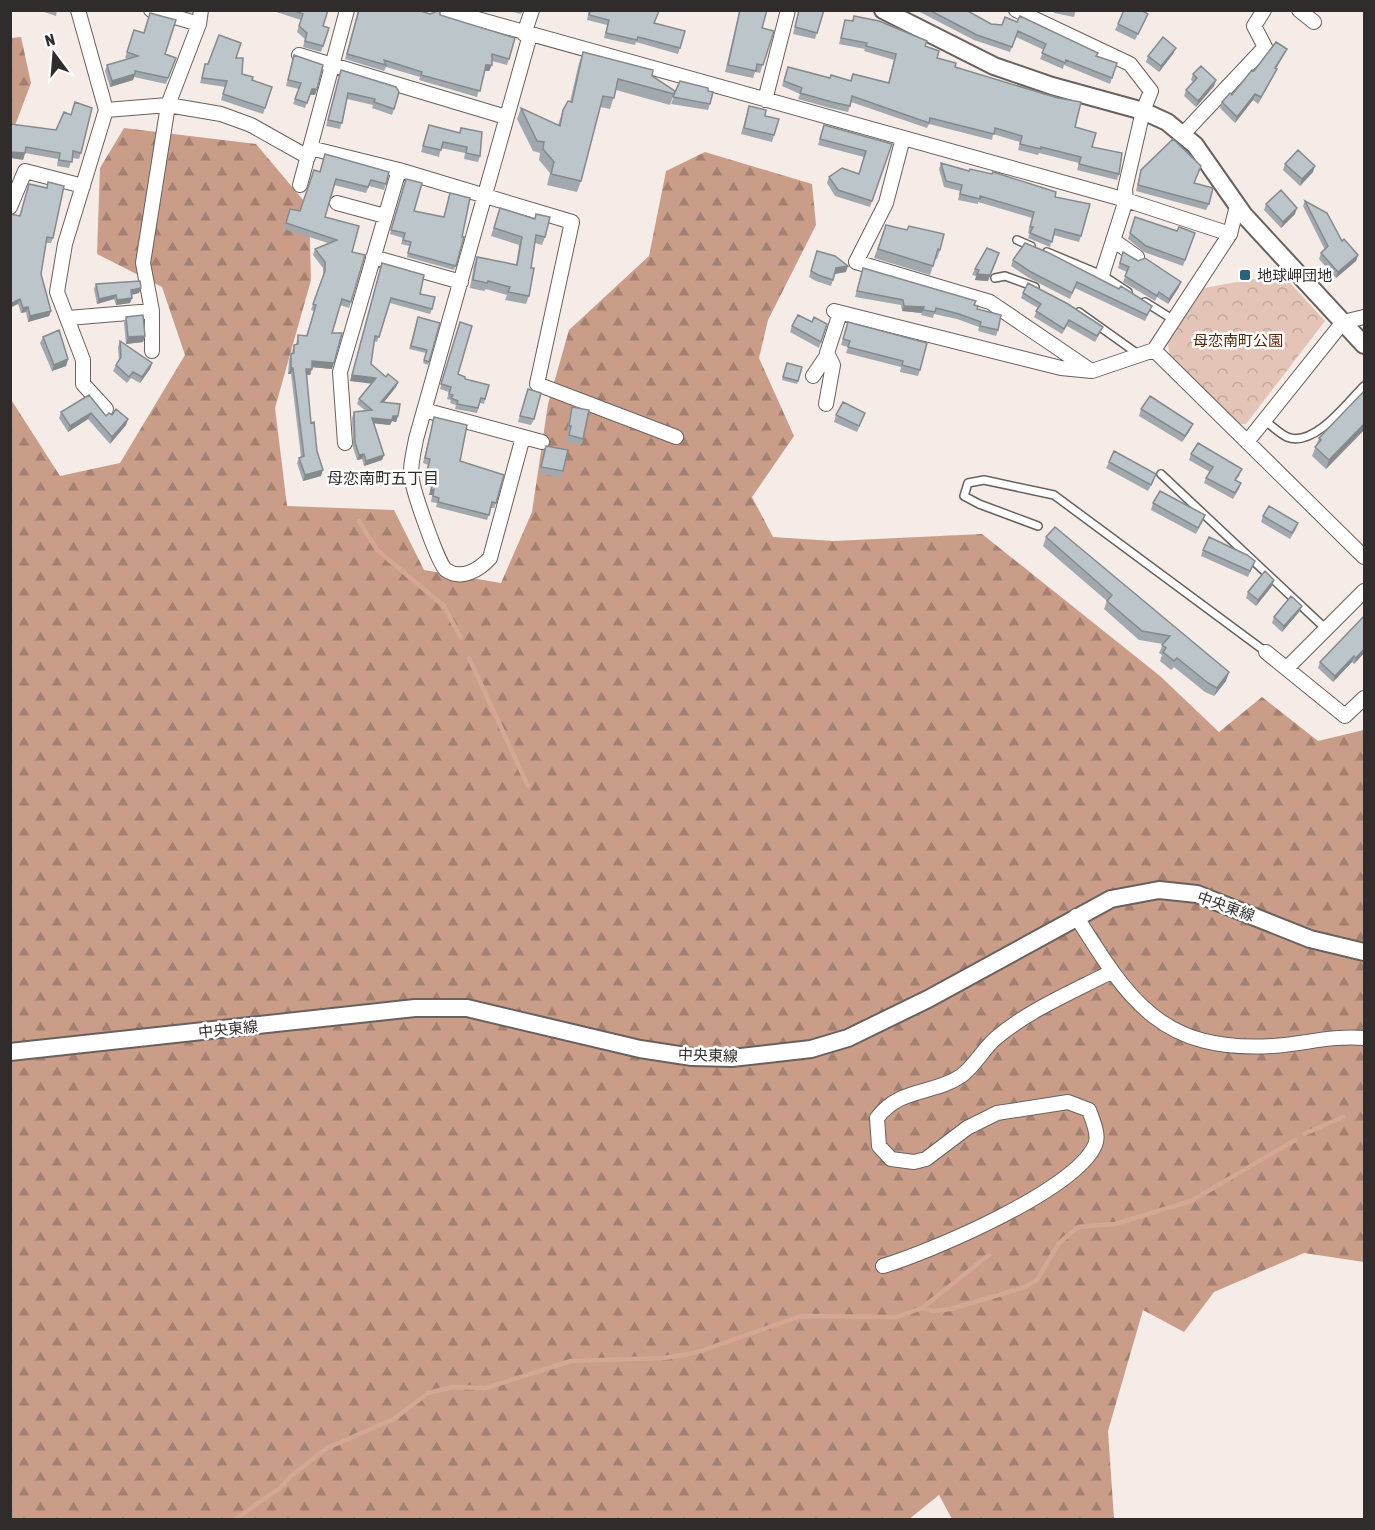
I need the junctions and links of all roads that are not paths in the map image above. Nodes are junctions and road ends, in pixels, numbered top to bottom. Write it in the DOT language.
graph roads {
  1 [pos="78,10"];
  2 [pos="151,10"];
  3 [pos="347,10"];
  4 [pos="445,10"];
  5 [pos="532,10"];
  6 [pos="788,10"];
  7 [pos="883,10"];
  8 [pos="1016,10"];
  9 [pos="1264,10"];
  10 [pos="1299,10"];
  11 [pos="200,17"];
  12 [pos="1314,22"];
  13 [pos="527,34"];
  14 [pos="299,55"];
  15 [pos="331,66"];
  16 [pos="765,100"];
  17 [pos="168,105"];
  18 [pos="106,110"];
  19 [pos="1143,111"];
  20 [pos="506,117"];
  21 [pos="1183,135"];
  22 [pos="903,138"];
  23 [pos="309,152"];
  24 [pos="399,170"];
  25 [pos="300,184"];
  26 [pos="83,186"];
  27 [pos="483,194"];
  28 [pos="1126,200"];
  29 [pos="337,203"];
  30 [pos="1237,206"];
  31 [pos="10,207"];
  32 [pos="385,216"];
  33 [pos="1230,234"];
  34 [pos="1017,240"];
  35 [pos="1113,240"];
  36 [pos="373,257"];
  37 [pos="1137,257"];
  38 [pos="945,273"];
  39 [pos="1102,275"];
  40 [pos="995,278"];
  41 [pos="460,282"];
  42 [pos="941,288"];
  43 [pos="1044,292"];
  44 [pos="1073,309"];
  45 [pos="152,311"];
  46 [pos="1365,317"];
  47 [pos="68,318"];
  48 [pos="1174,320"];
  49 [pos="1343,322"];
  50 [pos="1365,345"];
  51 [pos="1154,350"];
  52 [pos="153,351"];
  53 [pos="828,354"];
  54 [pos="1139,355"];
  55 [pos="1092,371"];
  56 [pos="813,376"];
  57 [pos="1365,386"];
  58 [pos="826,404"];
  59 [pos="106,409"];
  60 [pos="424,410"];
  61 [pos="1264,420"];
  62 [pos="676,436"];
  63 [pos="523,437"];
  64 [pos="542,442"];
  65 [pos="1247,442"];
  66 [pos="345,443"];
  67 [pos="1161,474"];
  68 [pos="1038,526"];
  69 [pos="1365,557"];
  70 [pos="1365,591"];
  71 [pos="1326,629"];
  72 [pos="1266,652"];
  73 [pos="1288,667"];
  74 [pos="1365,698"];
  75 [pos="1076,916"];
  76 [pos="1365,952"];
  77 [pos="1111,972"];
  78 [pos="1365,1038"];
  79 [pos="10,1052"];
  80 [pos="883,1266"];
  1 -- 18 [label="street"];
  2 -- 11 [label="street"];
  3 -- 15 [label="street"];
  4 -- 13 [label="street"];
  5 -- 13 [label="street"];
  6 -- 16 [label="street"];
  7 -- 19 [label="street"];
  8 -- 19 [label="street"];
  9 -- 21 [label="street"];
  10 -- 12 [label="street"];
  11 -- 17 [label="street"];
  13 -- 16 [label="street"];
  13 -- 20 [label="street"];
  14 -- 15 [label="street"];
  15 -- 20 [label="street"];
  15 -- 23 [label="street"];
  16 -- 22 [label="street"];
  17 -- 18 [label="street"];
  17 -- 23 [label="street"];
  17 -- 45 [label="street"];
  18 -- 26 [label="street"];
  19 -- 21 [label="street"];
  19 -- 28 [label="street"];
  20 -- 27 [label="street"];
  21 -- 30 [label="street"];
  22 -- 28 [label="street"];
  22 -- 42 [label="street"];
  23 -- 24 [label="street"];
  23 -- 25 [label="street"];
  24 -- 27 [label="street"];
  24 -- 32 [label="street"];
  26 -- 31 [label="street"];
  26 -- 47 [label="street"];
  27 -- 41 [label="street"];
  27 -- 62 [label="street"];
  28 -- 33 [label="street"];
  28 -- 35 [label="street"];
  29 -- 32 [label="street"];
  30 -- 33 [label="street"];
  30 -- 49 [label="street"];
  32 -- 36 [label="street"];
  33 -- 48 [label="street"];
  34 -- 39 [label="lane"];
  35 -- 37 [label="street"];
  35 -- 39 [label="street"];
  36 -- 41 [label="street"];
  36 -- 66 [label="street"];
  38 -- 42 [label="street"];
  39 -- 48 [label="lane"];
  40 -- 43 [label="lane"];
  41 -- 60 [label="street"];
  42 -- 55 [label="street"];
  44 -- 54 [label="lane"];
  45 -- 47 [label="street"];
  45 -- 52 [label="street"];
  46 -- 49 [label="street"];
  47 -- 59 [label="street"];
  48 -- 51 [label="street"];
  49 -- 50 [label="street"];
  49 -- 61 [label="street"];
  51 -- 54 [label="street"];
  51 -- 65 [label="street"];
  53 -- 55 [label="street"];
  53 -- 56 [label="street"];
  53 -- 58 [label="street"];
  54 -- 55 [label="street"];
  57 -- 61 [label="lane"];
  60 -- 63 [label="street"];
  60 -- 63 [label="street"];
  61 -- 65 [label="street"];
  63 -- 64 [label="street"];
  65 -- 69 [label="street"];
  67 -- 71 [label="lane"];
  68 -- 72 [label="lane"];
  70 -- 71 [label="street"];
  71 -- 73 [label="street"];
  72 -- 73 [label="street"];
  73 -- 74 [label="street"];
  75 -- 76 [label="street, 中央東線"];
  75 -- 77 [label="street"];
  75 -- 79 [label="street, 中央東線"];
  77 -- 78 [label="street"];
  77 -- 80 [label="street"];
}
